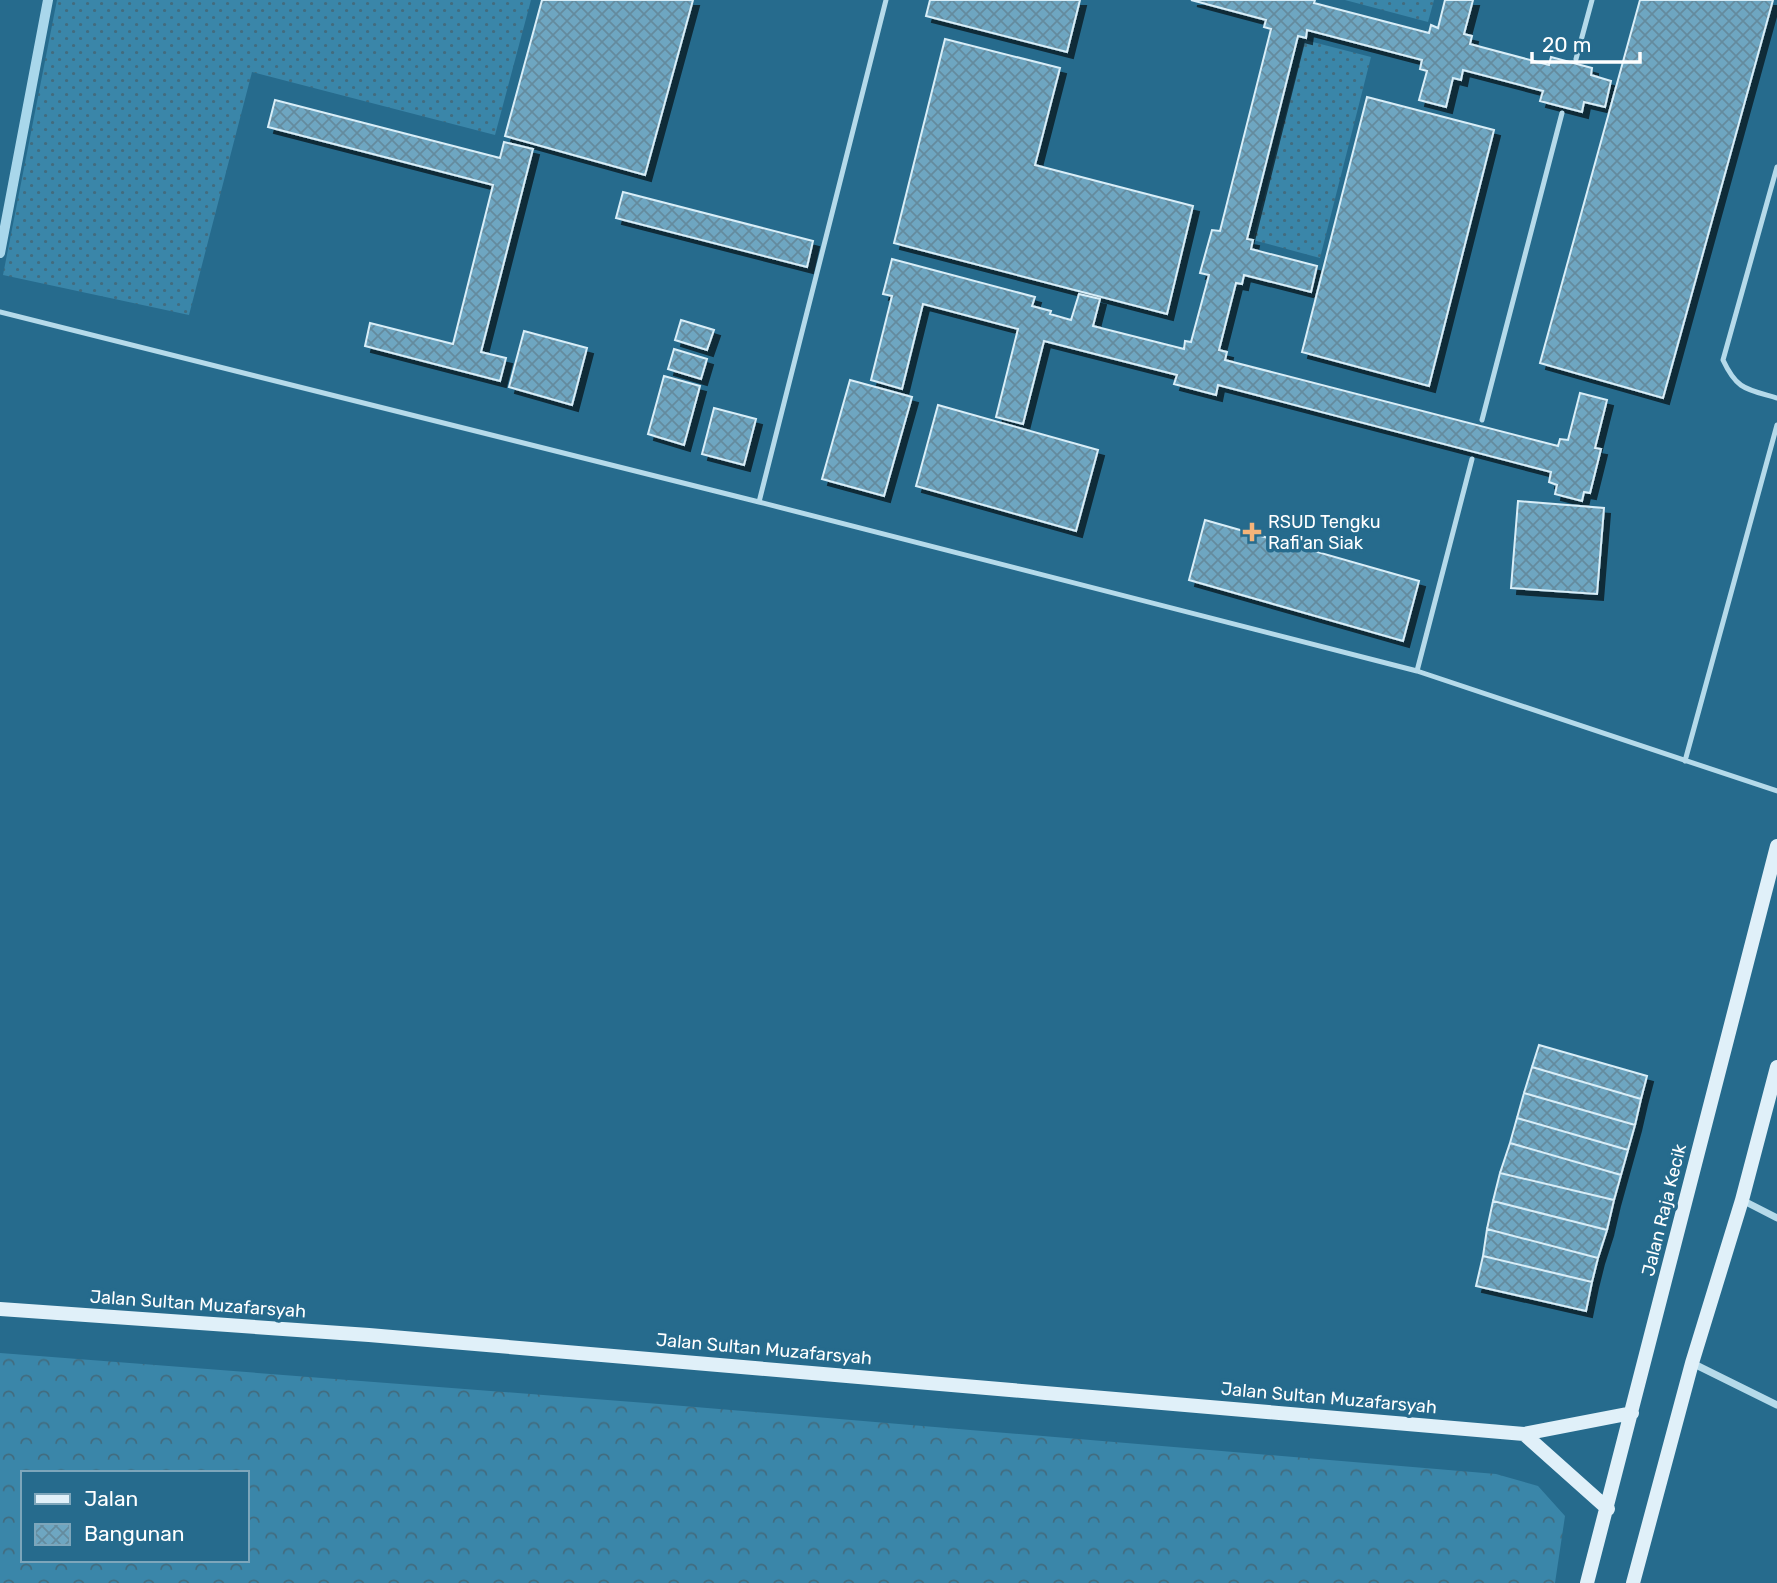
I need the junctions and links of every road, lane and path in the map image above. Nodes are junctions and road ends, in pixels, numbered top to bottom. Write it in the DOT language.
graph roads {
  1 [pos="886,0"];
  2 [pos="1592,0"];
  3 [pos="1576,59"];
  4 [pos="1562,113"];
  5 [pos="1777,167"];
  6 [pos="0,312"];
  7 [pos="1777,398"];
  8 [pos="1482,420"];
  9 [pos="1777,425"];
  10 [pos="1472,459"];
  11 [pos="759,502"];
  12 [pos="1417,671"];
  13 [pos="1685,761"];
  14 [pos="1777,791"];
  15 [pos="1777,846"];
  16 [pos="1777,1067"];
  17 [pos="1742,1200"];
  18 [pos="1777,1218"];
  19 [pos="0,1309"];
  20 [pos="1692,1363"];
  21 [pos="1777,1405"];
  22 [pos="1632,1413"];
  23 [pos="1524,1434"];
  24 [pos="1608,1510"];
  25 [pos="1587,1583"];
  26 [pos="1633,1583"];
  1 -- 11 [label="lane"];
  2 -- 3 [label="lane"];
  4 -- 8 [label="lane"];
  5 -- 7 [label="lane"];
  6 -- 11 [label="lane"];
  9 -- 13 [label="lane"];
  10 -- 12 [label="lane"];
  11 -- 12 [label="lane"];
  12 -- 13 [label="lane"];
  13 -- 14 [label="lane"];
  15 -- 22 [label="street, Jalan Raja Kecik"];
  16 -- 17 [label="street"];
  17 -- 18 [label="street"];
  17 -- 20 [label="street"];
  19 -- 23 [label="street, Jalan Sultan Muzafarsyah"];
  20 -- 21 [label="street"];
  20 -- 26 [label="street"];
  22 -- 23 [label="street, Jalan Sultan Muzafarsyah"];
  22 -- 24 [label="street, Jalan Raja Kecik"];
  23 -- 24 [label="street"];
  24 -- 25 [label="street, Jalan Raja Kecik"];
}
